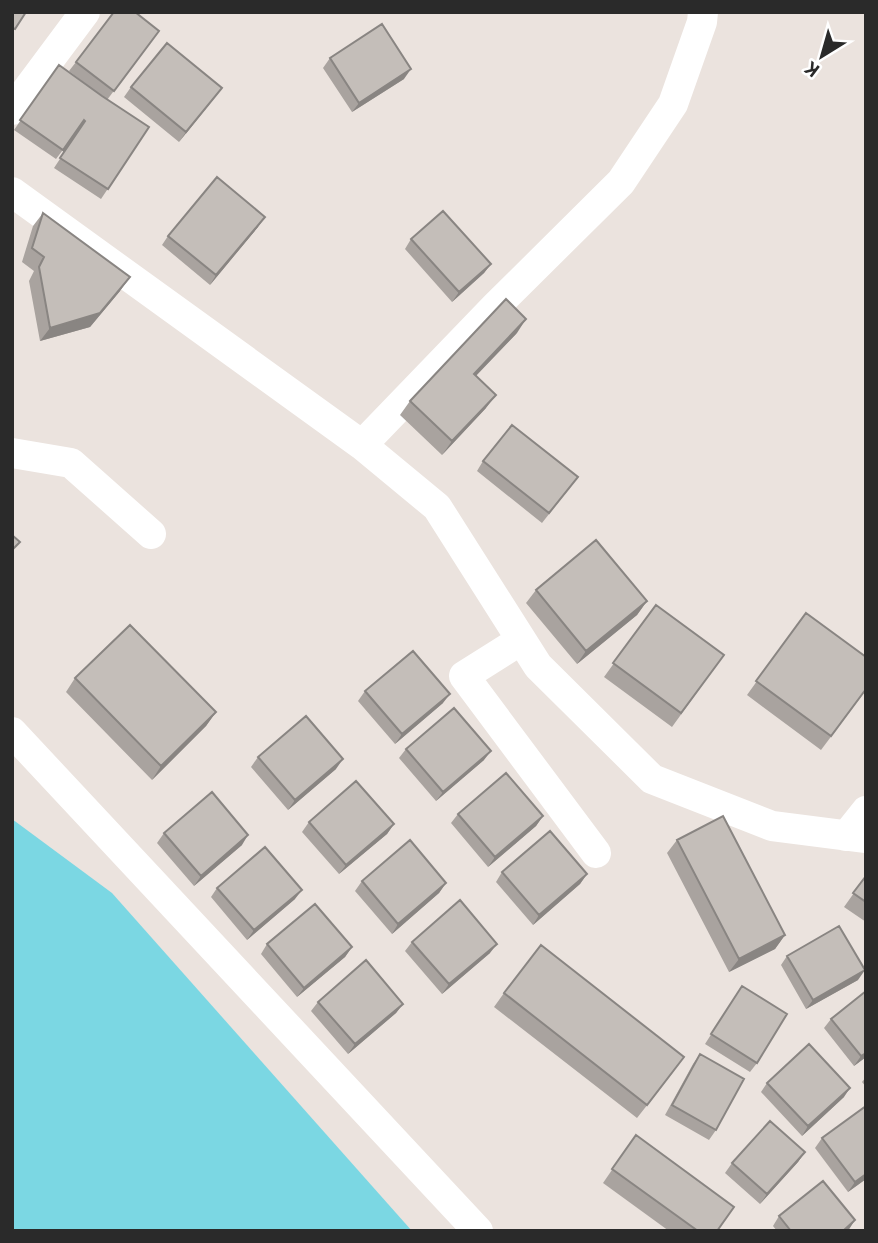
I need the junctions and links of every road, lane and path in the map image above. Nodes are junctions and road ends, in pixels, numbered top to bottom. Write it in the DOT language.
graph roads {
  1 [pos="85,12"];
  2 [pos="703,12"];
  3 [pos="12,110"];
  4 [pos="12,192"];
  5 [pos="362,445"];
  6 [pos="12,453"];
  7 [pos="151,534"];
  8 [pos="521,640"];
  9 [pos="12,732"];
  10 [pos="866,811"];
  11 [pos="856,837"];
  12 [pos="596,853"];
  13 [pos="478,1231"];
  1 -- 3 [label="street"];
  2 -- 5 [label="street"];
  4 -- 5 [label="street"];
  5 -- 8 [label="street"];
  6 -- 7 [label="street"];
  8 -- 11 [label="street"];
  8 -- 12 [label="street"];
  9 -- 13 [label="street"];
  10 -- 11 [label="street"];
}
